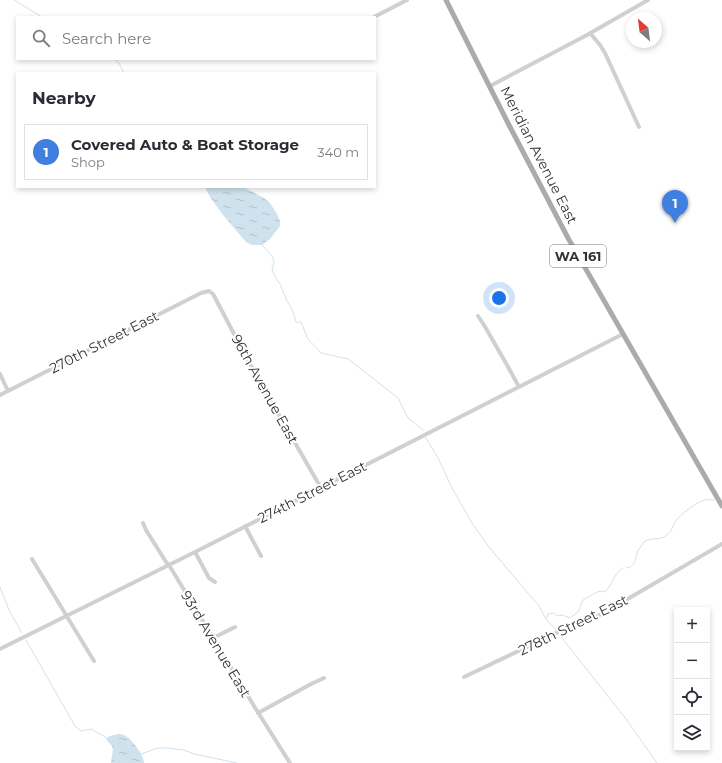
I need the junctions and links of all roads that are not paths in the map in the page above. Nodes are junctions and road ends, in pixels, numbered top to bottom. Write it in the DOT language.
graph roads {
  1 [pos="407,0"];
  2 [pos="446,0"];
  3 [pos="648,0"];
  4 [pos="376,16"];
  5 [pos="590,33"];
  6 [pos="490,86"];
  7 [pos="639,127"];
  8 [pos="209,291"];
  9 [pos="478,316"];
  10 [pos="623,334"];
  11 [pos="0,374"];
  12 [pos="519,388"];
  13 [pos="8,391"];
  14 [pos="0,395"];
  15 [pos="321,488"];
  16 [pos="722,506"];
  17 [pos="143,524"];
  18 [pos="245,526"];
  19 [pos="722,544"];
  20 [pos="195,552"];
  21 [pos="261,556"];
  22 [pos="32,559"];
  23 [pos="169,565"];
  24 [pos="215,582"];
  25 [pos="68,616"];
  26 [pos="235,627"];
  27 [pos="213,638"];
  28 [pos="0,649"];
  29 [pos="94,661"];
  30 [pos="464,677"];
  31 [pos="324,678"];
  32 [pos="258,713"];
  33 [pos="290,763"];
  1 -- 4 [label="street"];
  2 -- 6 [label="main road, Meridian Avenue East / WA 161"];
  3 -- 5 [label="street"];
  5 -- 6 [label="street"];
  5 -- 7 [label="street"];
  6 -- 10 [label="main road, Meridian Avenue East / WA 161"];
  8 -- 13 [label="street, 270th Street East"];
  8 -- 15 [label="street, 96th Avenue East"];
  9 -- 12 [label="street"];
  10 -- 12 [label="street, 274th Street East"];
  10 -- 16 [label="main road, Meridian Avenue East / WA 161"];
  11 -- 13 [label="street"];
  12 -- 15 [label="street, 274th Street East"];
  13 -- 14 [label="street, 270th Street East"];
  15 -- 18 [label="street, 274th Street East"];
  17 -- 23 [label="street, 93rd Avenue East"];
  18 -- 20 [label="street, 274th Street East"];
  18 -- 21 [label="street"];
  19 -- 30 [label="street, 278th Street East"];
  20 -- 23 [label="street, 274th Street East"];
  20 -- 24 [label="street"];
  22 -- 25 [label="street"];
  23 -- 25 [label="street, 274th Street East"];
  23 -- 27 [label="street, 93rd Avenue East"];
  25 -- 28 [label="street, 274th Street East"];
  25 -- 29 [label="street"];
  26 -- 27 [label="street"];
  27 -- 32 [label="street, 93rd Avenue East"];
  31 -- 32 [label="street"];
  32 -- 33 [label="street, 93rd Avenue East"];
}
